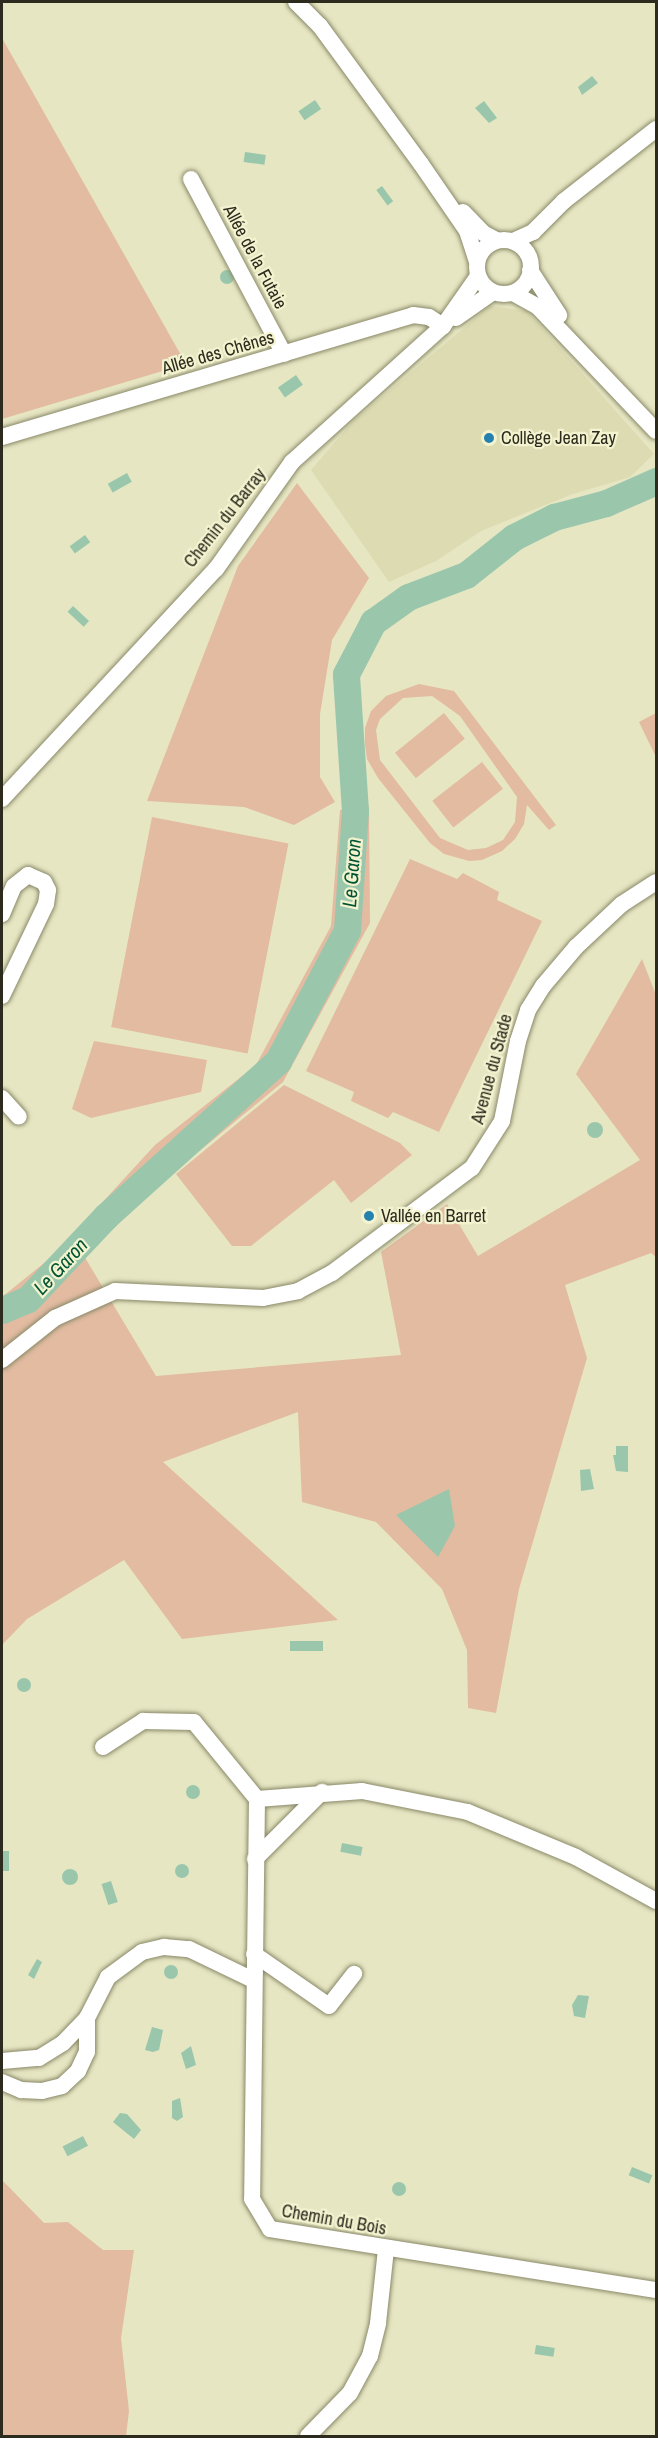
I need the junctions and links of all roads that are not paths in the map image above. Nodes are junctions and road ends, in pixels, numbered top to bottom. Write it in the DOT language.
graph roads {
  1 [pos="284,2"];
  2 [pos="296,2"];
  3 [pos="339,56"];
  4 [pos="657,129"];
  5 [pos="421,164"];
  6 [pos="191,179"];
  7 [pos="587,183"];
  8 [pos="505,240"];
  9 [pos="531,266"];
  10 [pos="477,269"];
  11 [pos="493,292"];
  12 [pos="513,293"];
  13 [pos="443,326"];
  14 [pos="578,347"];
  15 [pos="284,354"];
  16 [pos="657,431"];
  17 [pos="2,437"];
  18 [pos="2,799"];
  19 [pos="657,882"];
  20 [pos="2,914"];
  21 [pos="2,996"];
  22 [pos="2,1098"];
  23 [pos="19,1117"];
  24 [pos="2,1360"];
  25 [pos="103,1747"];
  26 [pos="322,1792"];
  27 [pos="257,1800"];
  28 [pos="255,1859"];
  29 [pos="657,1901"];
  30 [pos="254,1954"];
  31 [pos="354,1974"];
  32 [pos="253,1980"];
  33 [pos="87,2018"];
  34 [pos="2,2061"];
  35 [pos="2,2082"];
  36 [pos="386,2249"];
  37 [pos="657,2290"];
  38 [pos="308,2436"];
  1 -- 3 [label="street"];
  2 -- 3 [label="street"];
  3 -- 5 [label="street"];
  4 -- 7 [label="street"];
  5 -- 8 [label="street"];
  5 -- 10 [label="street"];
  6 -- 15 [label="street, Allée de la Futaie"];
  7 -- 8 [label="street"];
  7 -- 9 [label="street"];
  8 -- 9 [label="street"];
  8 -- 10 [label="street"];
  9 -- 12 [label="street"];
  9 -- 14 [label="street"];
  10 -- 11 [label="street"];
  10 -- 13 [label="street, Chemin du Barray"];
  11 -- 12 [label="street"];
  11 -- 13 [label="street, Chemin du Barray"];
  12 -- 14 [label="street"];
  13 -- 15 [label="street, Allée des Chênes"];
  13 -- 18 [label="street, Chemin du Barray"];
  14 -- 16 [label="street"];
  15 -- 17 [label="street, Allée des Chênes"];
  19 -- 24 [label="street, Avenue du Stade"];
  20 -- 21 [label="street"];
  22 -- 23 [label="street"];
  25 -- 27 [label="street"];
  26 -- 27 [label="street"];
  26 -- 28 [label="street"];
  26 -- 29 [label="street"];
  27 -- 28 [label="street, Chemin du Bois"];
  28 -- 30 [label="street, Chemin du Bois"];
  30 -- 31 [label="street"];
  30 -- 32 [label="street, Chemin du Bois"];
  32 -- 33 [label="street"];
  32 -- 36 [label="street, Chemin du Bois"];
  33 -- 34 [label="street"];
  33 -- 35 [label="street"];
  36 -- 37 [label="street, Chemin du Bois"];
  36 -- 38 [label="street"];
}
